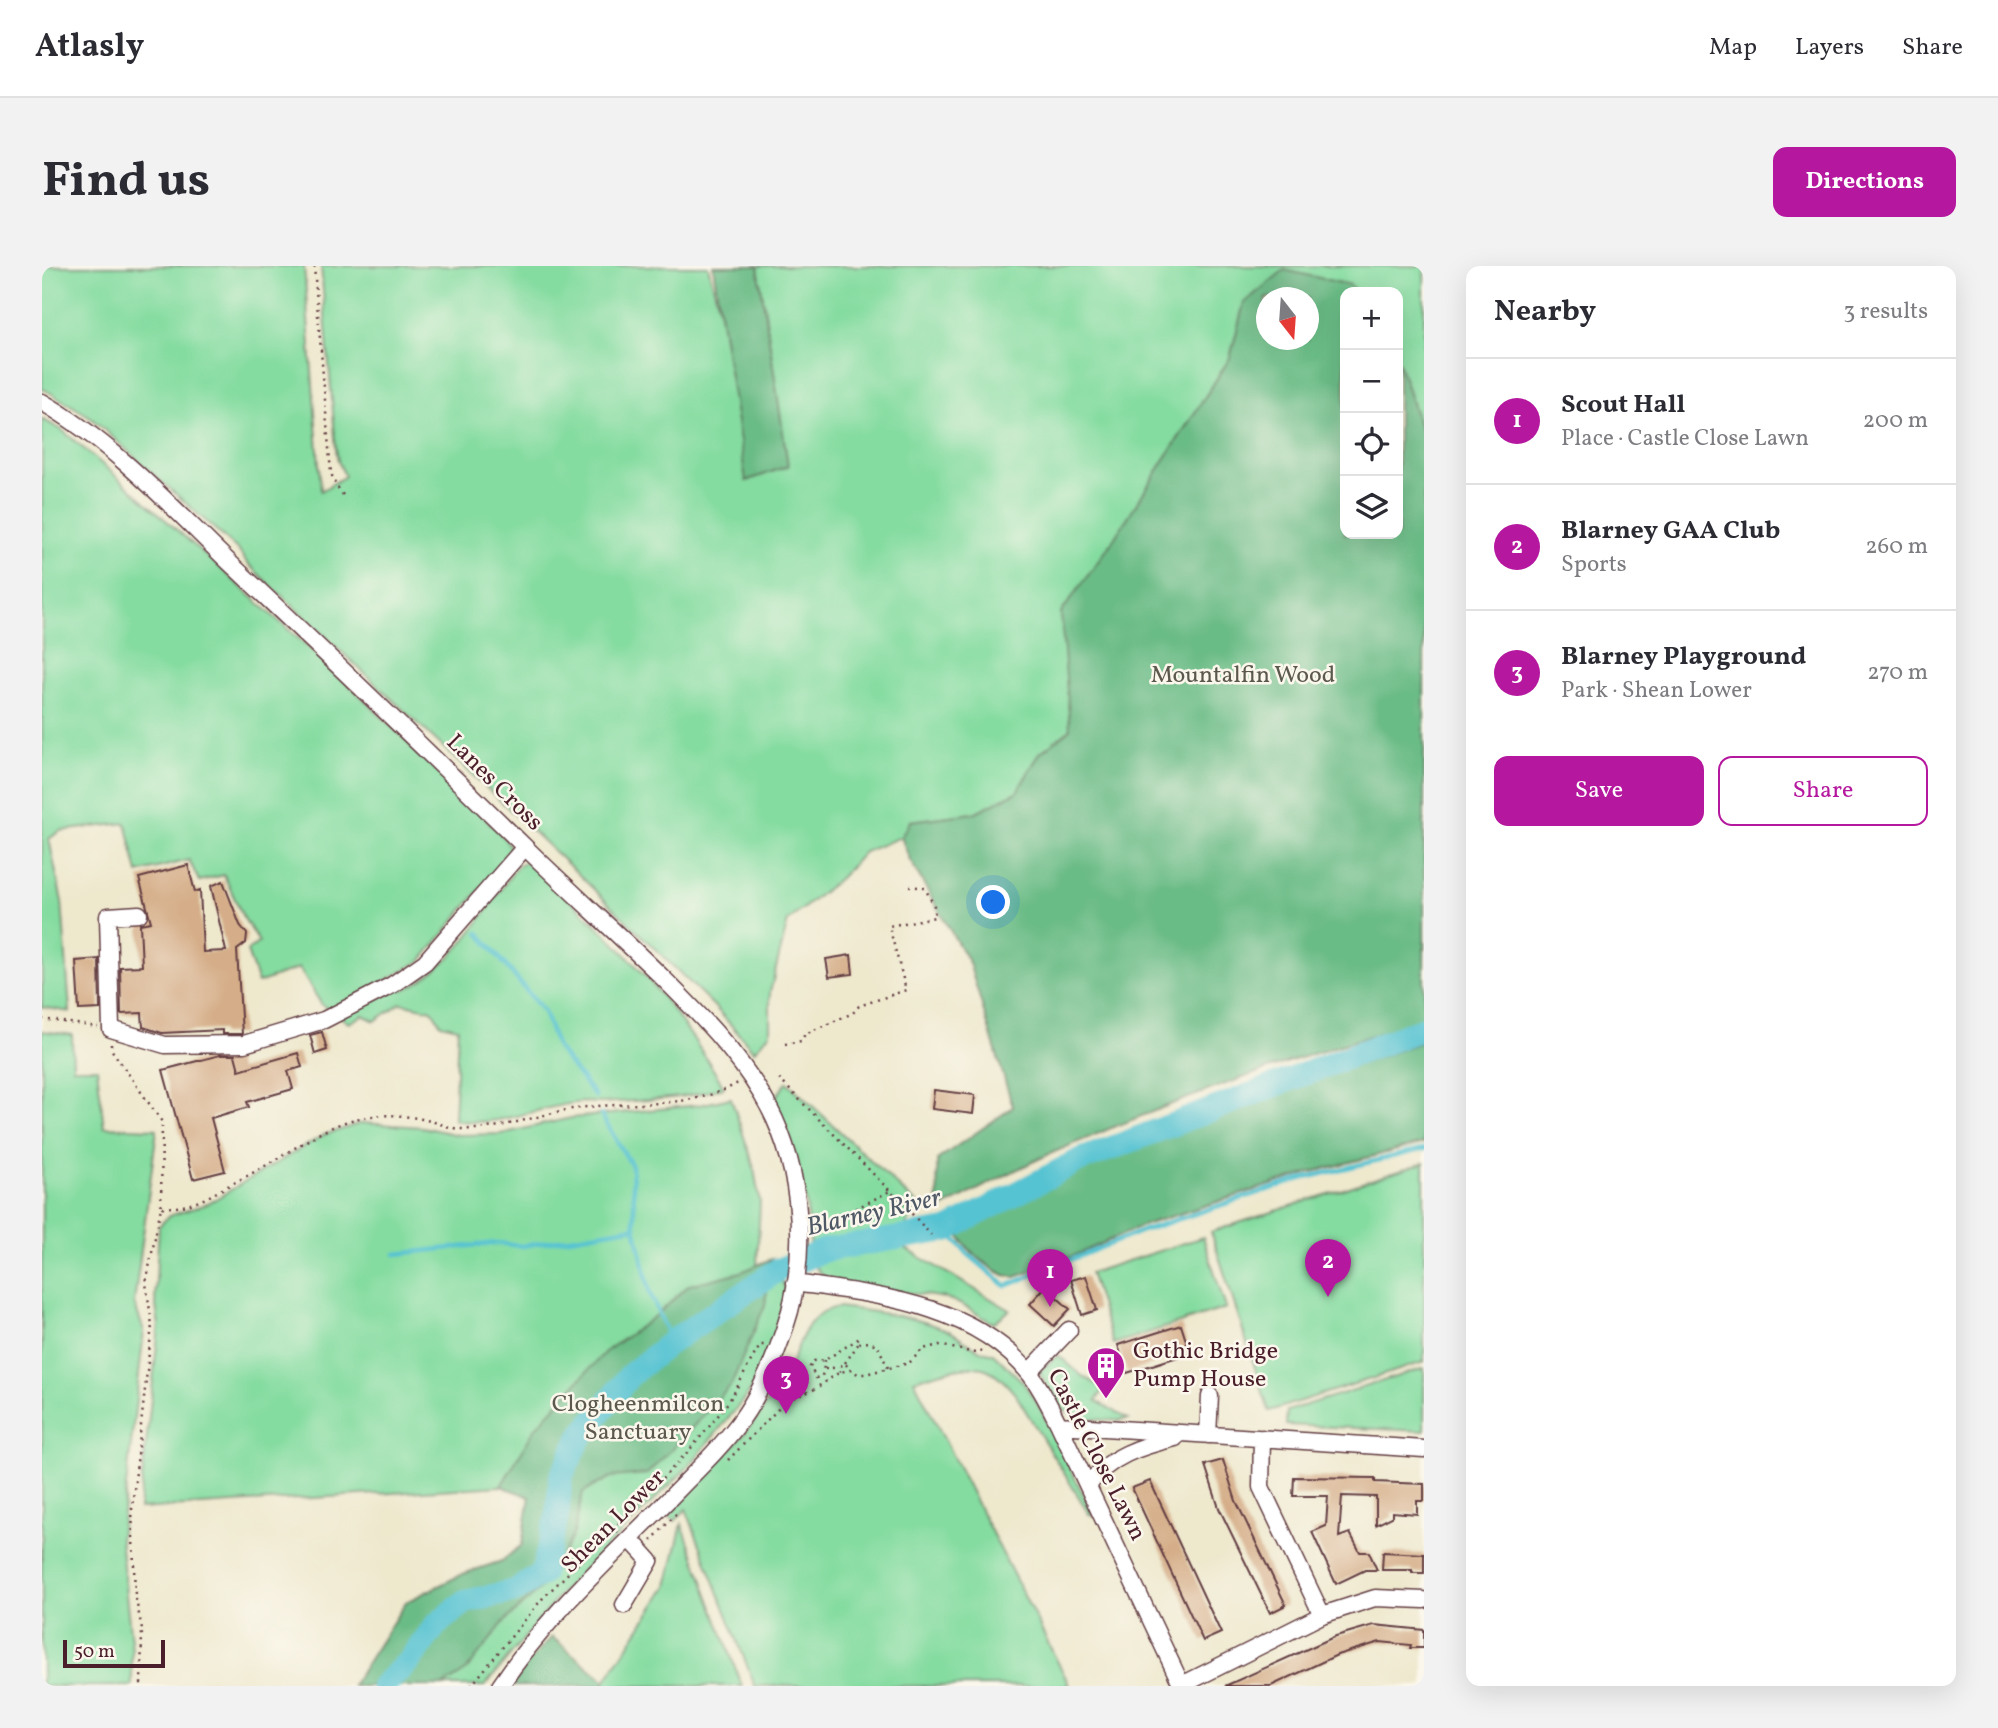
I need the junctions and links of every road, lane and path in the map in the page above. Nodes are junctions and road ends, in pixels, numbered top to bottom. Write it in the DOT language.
graph roads {
  1 [pos="314,266"];
  2 [pos="42,401"];
  3 [pos="343,495"];
  4 [pos="525,847"];
  5 [pos="910,886"];
  6 [pos="139,914"];
  7 [pos="42,1019"];
  8 [pos="111,1029"];
  9 [pos="785,1044"];
  10 [pos="751,1076"];
  11 [pos="779,1079"];
  12 [pos="890,1191"];
  13 [pos="161,1207"];
  14 [pos="804,1235"];
  15 [pos="931,1235"];
  16 [pos="796,1276"];
  17 [pos="826,1288"];
  18 [pos="790,1310"];
  19 [pos="1069,1330"];
  20 [pos="996,1342"];
  21 [pos="859,1343"];
  22 [pos="772,1345"];
  23 [pos="825,1360"];
  24 [pos="788,1362"];
  25 [pos="845,1363"];
  26 [pos="839,1367"];
  27 [pos="888,1368"];
  28 [pos="825,1369"];
  29 [pos="850,1370"];
  30 [pos="840,1372"];
  31 [pos="1029,1372"];
  32 [pos="1210,1396"];
  33 [pos="793,1398"];
  34 [pos="1059,1425"];
  35 [pos="1201,1434"];
  36 [pos="1262,1438"];
  37 [pos="1424,1448"];
  38 [pos="724,1464"];
  39 [pos="1088,1486"];
  40 [pos="681,1509"];
  41 [pos="613,1529"];
  42 [pos="630,1539"];
  43 [pos="642,1552"];
  44 [pos="1424,1600"];
  45 [pos="624,1605"];
  46 [pos="1321,1615"];
  47 [pos="1182,1685"];
  48 [pos="141,1686"];
  49 [pos="471,1686"];
  50 [pos="500,1686"];
  1 -- 3 [label="path"];
  2 -- 4 [label="street, Lanes Cross"];
  4 -- 8 [label="street"];
  4 -- 10 [label="street, Lanes Cross"];
  5 -- 9 [label="path"];
  6 -- 8 [label="street"];
  7 -- 8 [label="path"];
  8 -- 13 [label="path"];
  10 -- 13 [label="path"];
  10 -- 14 [label="street, Lanes Cross"];
  11 -- 12 [label="path"];
  12 -- 14 [label="path"];
  12 -- 15 [label="path"];
  13 -- 48 [label="path"];
  14 -- 16 [label="street, Lanes Cross"];
  16 -- 17 [label="street, Castle Close Lawn"];
  16 -- 18 [label="street, Shean Lower"];
  17 -- 18 [label="street"];
  17 -- 20 [label="street, Castle Close Lawn"];
  18 -- 42 [label="street, Shean Lower"];
  19 -- 31 [label="street"];
  20 -- 27 [label="path"];
  20 -- 31 [label="street, Castle Close Lawn"];
  21 -- 23 [label="path"];
  21 -- 25 [label="path"];
  21 -- 27 [label="path"];
  22 -- 41 [label="path"];
  23 -- 28 [label="path"];
  23 -- 28 [label="path"];
  24 -- 33 [label="path"];
  25 -- 26 [label="path"];
  25 -- 29 [label="path"];
  26 -- 28 [label="path"];
  26 -- 30 [label="path"];
  27 -- 29 [label="path"];
  29 -- 30 [label="path"];
  30 -- 33 [label="path"];
  31 -- 34 [label="street, Castle Close Lawn"];
  32 -- 35 [label="street"];
  33 -- 38 [label="path"];
  34 -- 35 [label="street"];
  34 -- 39 [label="street, Castle Close Lawn"];
  35 -- 36 [label="street"];
  35 -- 39 [label="street"];
  36 -- 37 [label="street"];
  36 -- 46 [label="street"];
  39 -- 47 [label="street, Castle Close Lawn"];
  40 -- 43 [label="path"];
  41 -- 42 [label="path"];
  41 -- 49 [label="path"];
  42 -- 43 [label="street"];
  42 -- 50 [label="street, Shean Lower"];
  43 -- 45 [label="street"];
  44 -- 46 [label="street"];
  46 -- 47 [label="street"];
}
